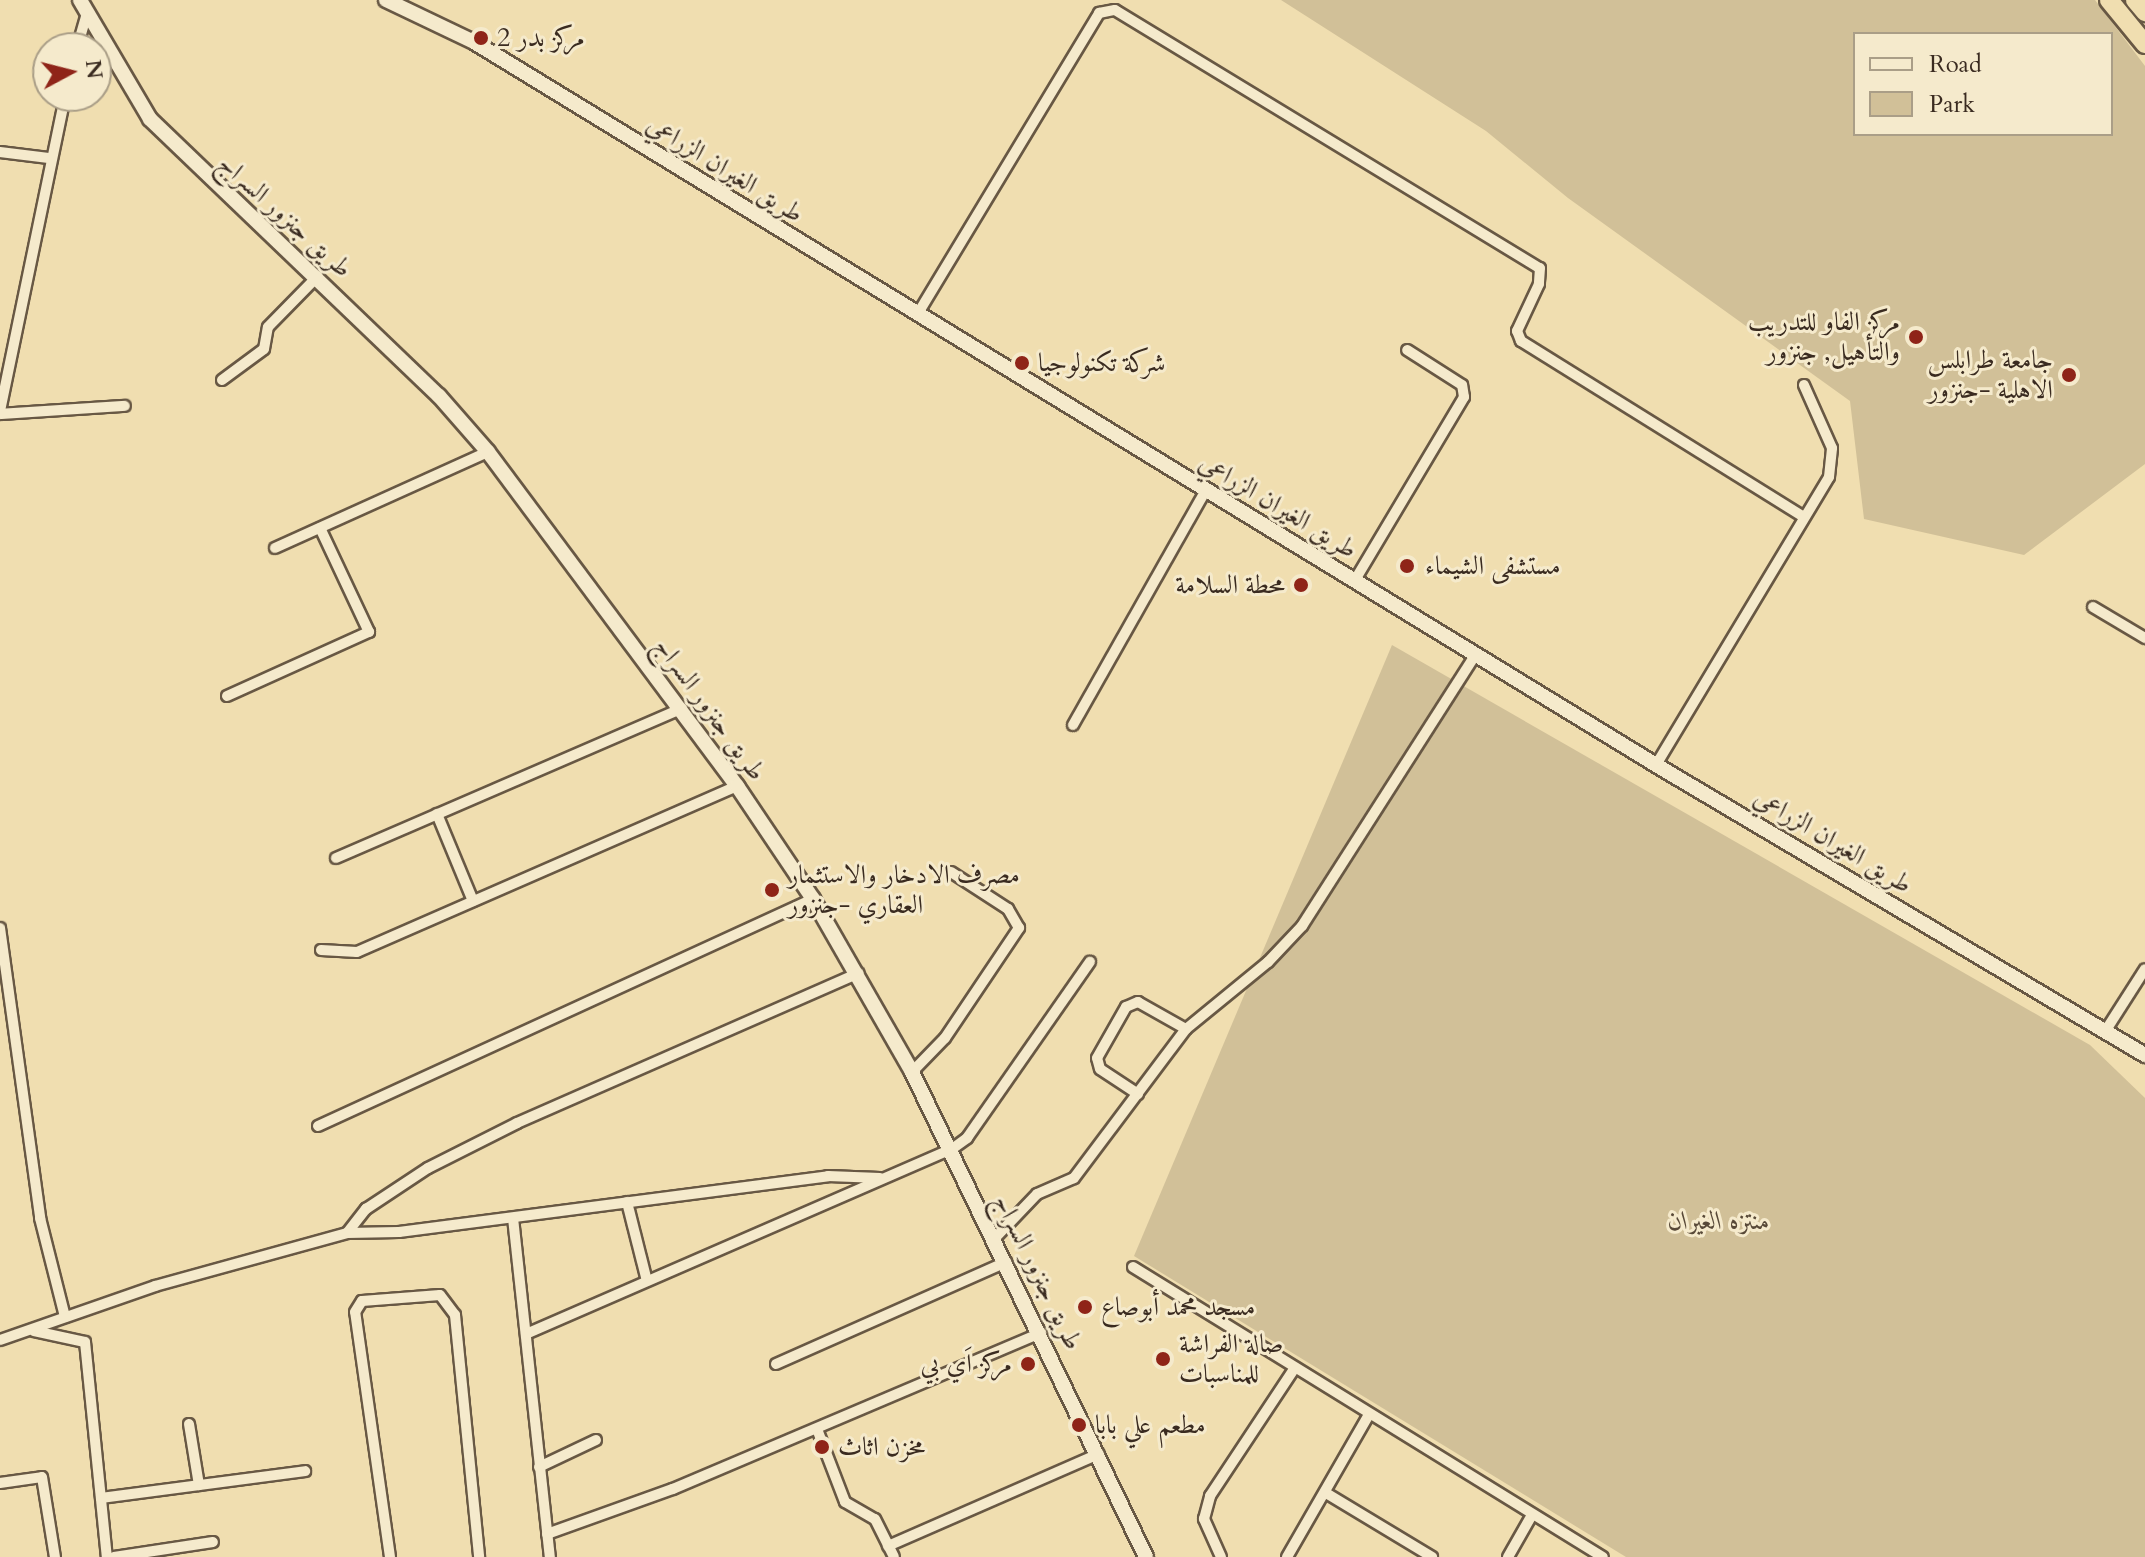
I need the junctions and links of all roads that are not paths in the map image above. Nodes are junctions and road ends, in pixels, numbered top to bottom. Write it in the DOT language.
graph roads {
  1 [pos="386,0"];
  2 [pos="2109,0"];
  3 [pos="2135,0"];
  4 [pos="84,6"];
  5 [pos="2145,12"];
  6 [pos="80,32"];
  7 [pos="2145,44"];
  8 [pos="61,112"];
  9 [pos="0,152"];
  10 [pos="49,158"];
  11 [pos="318,276"];
  12 [pos="917,315"];
  13 [pos="1407,350"];
  14 [pos="222,380"];
  15 [pos="1804,385"];
  16 [pos="125,406"];
  17 [pos="0,412"];
  18 [pos="488,452"];
  19 [pos="1206,490"];
  20 [pos="1802,516"];
  21 [pos="320,528"];
  22 [pos="275,548"];
  23 [pos="1355,580"];
  24 [pos="2093,607"];
  25 [pos="2145,638"];
  26 [pos="1476,654"];
  27 [pos="227,696"];
  28 [pos="682,708"];
  29 [pos="1073,725"];
  30 [pos="1656,765"];
  31 [pos="737,786"];
  32 [pos="437,814"];
  33 [pos="336,858"];
  34 [pos="951,872"];
  35 [pos="813,899"];
  36 [pos="473,901"];
  37 [pos="0,928"];
  38 [pos="321,950"];
  39 [pos="1090,962"];
  40 [pos="2145,969"];
  41 [pos="858,973"];
  42 [pos="1186,1029"];
  43 [pos="2106,1030"];
  44 [pos="2145,1055"];
  45 [pos="912,1072"];
  46 [pos="1138,1094"];
  47 [pos="318,1126"];
  48 [pos="952,1149"];
  49 [pos="880,1178"];
  50 [pos="627,1202"];
  51 [pos="513,1218"];
  52 [pos="347,1233"];
  53 [pos="995,1238"];
  54 [pos="1006,1262"];
  55 [pos="1133,1267"];
  56 [pos="647,1281"];
  57 [pos="65,1317"];
  58 [pos="29,1330"];
  59 [pos="1041,1333"];
  60 [pos="526,1334"];
  61 [pos="0,1340"];
  62 [pos="776,1364"];
  63 [pos="1294,1369"];
  64 [pos="1368,1416"];
  65 [pos="189,1424"];
  66 [pos="817,1429"];
  67 [pos="596,1440"];
  68 [pos="1099,1454"];
  69 [pos="539,1467"];
  70 [pos="305,1471"];
  71 [pos="0,1483"];
  72 [pos="199,1485"];
  73 [pos="1326,1493"];
  74 [pos="101,1498"];
  75 [pos="1532,1515"];
  76 [pos="547,1534"];
  77 [pos="213,1542"];
  78 [pos="888,1546"];
  79 [pos="55,1557"];
  80 [pos="107,1557"];
  81 [pos="114,1557"];
  82 [pos="390,1557"];
  83 [pos="479,1557"];
  84 [pos="550,1557"];
  85 [pos="894,1557"];
  86 [pos="1146,1557"];
  87 [pos="1221,1557"];
  88 [pos="1287,1557"];
  89 [pos="1432,1557"];
  90 [pos="1508,1557"];
  91 [pos="1603,1557"];
  1 -- 12 [label="street, طريق الغيران الزراعي"];
  2 -- 7 [label="highway"];
  3 -- 5 [label="highway"];
  4 -- 6 [label="street"];
  4 -- 11 [label="street, طريق جنزور السراج"];
  8 -- 10 [label="street"];
  9 -- 10 [label="street"];
  10 -- 17 [label="street"];
  11 -- 14 [label="street"];
  11 -- 18 [label="street, طريق جنزور السراج"];
  12 -- 19 [label="street, طريق الغيران الزراعي"];
  12 -- 20 [label="street"];
  13 -- 23 [label="street"];
  15 -- 20 [label="street"];
  16 -- 17 [label="street"];
  18 -- 21 [label="street"];
  18 -- 28 [label="street, طريق جنزور السراج"];
  19 -- 23 [label="street, طريق الغيران الزراعي"];
  19 -- 29 [label="street"];
  20 -- 30 [label="street"];
  21 -- 22 [label="street"];
  21 -- 27 [label="street"];
  23 -- 26 [label="street, طريق الغيران الزراعي"];
  24 -- 25 [label="street"];
  26 -- 30 [label="street, طريق الغيران الزراعي"];
  26 -- 42 [label="street"];
  28 -- 31 [label="street, طريق جنزور السراج"];
  28 -- 32 [label="street"];
  30 -- 43 [label="street, طريق الغيران الزراعي"];
  31 -- 35 [label="street, طريق جنزور السراج"];
  31 -- 36 [label="street"];
  32 -- 33 [label="street"];
  32 -- 36 [label="street"];
  34 -- 45 [label="street"];
  35 -- 41 [label="street, طريق جنزور السراج"];
  35 -- 47 [label="street"];
  36 -- 38 [label="street"];
  37 -- 57 [label="street"];
  39 -- 48 [label="street"];
  40 -- 43 [label="street"];
  41 -- 45 [label="street, طريق جنزور السراج"];
  41 -- 52 [label="street"];
  42 -- 46 [label="street"];
  42 -- 46 [label="street"];
  43 -- 44 [label="street, طريق الغيران الزراعي"];
  45 -- 48 [label="street, طريق جنزور السراج"];
  46 -- 53 [label="street"];
  48 -- 49 [label="street"];
  48 -- 53 [label="street, طريق جنزور السراج"];
  49 -- 50 [label="street"];
  49 -- 56 [label="street"];
  50 -- 51 [label="street"];
  50 -- 56 [label="street"];
  51 -- 52 [label="street"];
  51 -- 60 [label="street"];
  52 -- 57 [label="street"];
  53 -- 54 [label="street, طريق جنزور السراج"];
  54 -- 59 [label="street, طريق جنزور السراج"];
  54 -- 62 [label="street"];
  55 -- 63 [label="street"];
  56 -- 60 [label="street"];
  57 -- 58 [label="street"];
  58 -- 61 [label="street"];
  58 -- 74 [label="street"];
  59 -- 66 [label="street"];
  59 -- 68 [label="street, طريق جنزور السراج"];
  60 -- 69 [label="street"];
  63 -- 64 [label="street"];
  63 -- 87 [label="street"];
  64 -- 73 [label="street"];
  64 -- 75 [label="street"];
  65 -- 72 [label="street"];
  66 -- 76 [label="street"];
  66 -- 78 [label="street"];
  67 -- 69 [label="street"];
  68 -- 78 [label="street"];
  68 -- 86 [label="street, طريق جنزور السراج"];
  69 -- 76 [label="street"];
  70 -- 72 [label="street"];
  71 -- 79 [label="street"];
  72 -- 74 [label="street"];
  73 -- 88 [label="street"];
  73 -- 89 [label="street"];
  74 -- 80 [label="street"];
  75 -- 90 [label="street"];
  75 -- 91 [label="street"];
  76 -- 84 [label="street"];
  77 -- 81 [label="street"];
  78 -- 85 [label="street"];
  82 -- 83 [label="street"];
}
